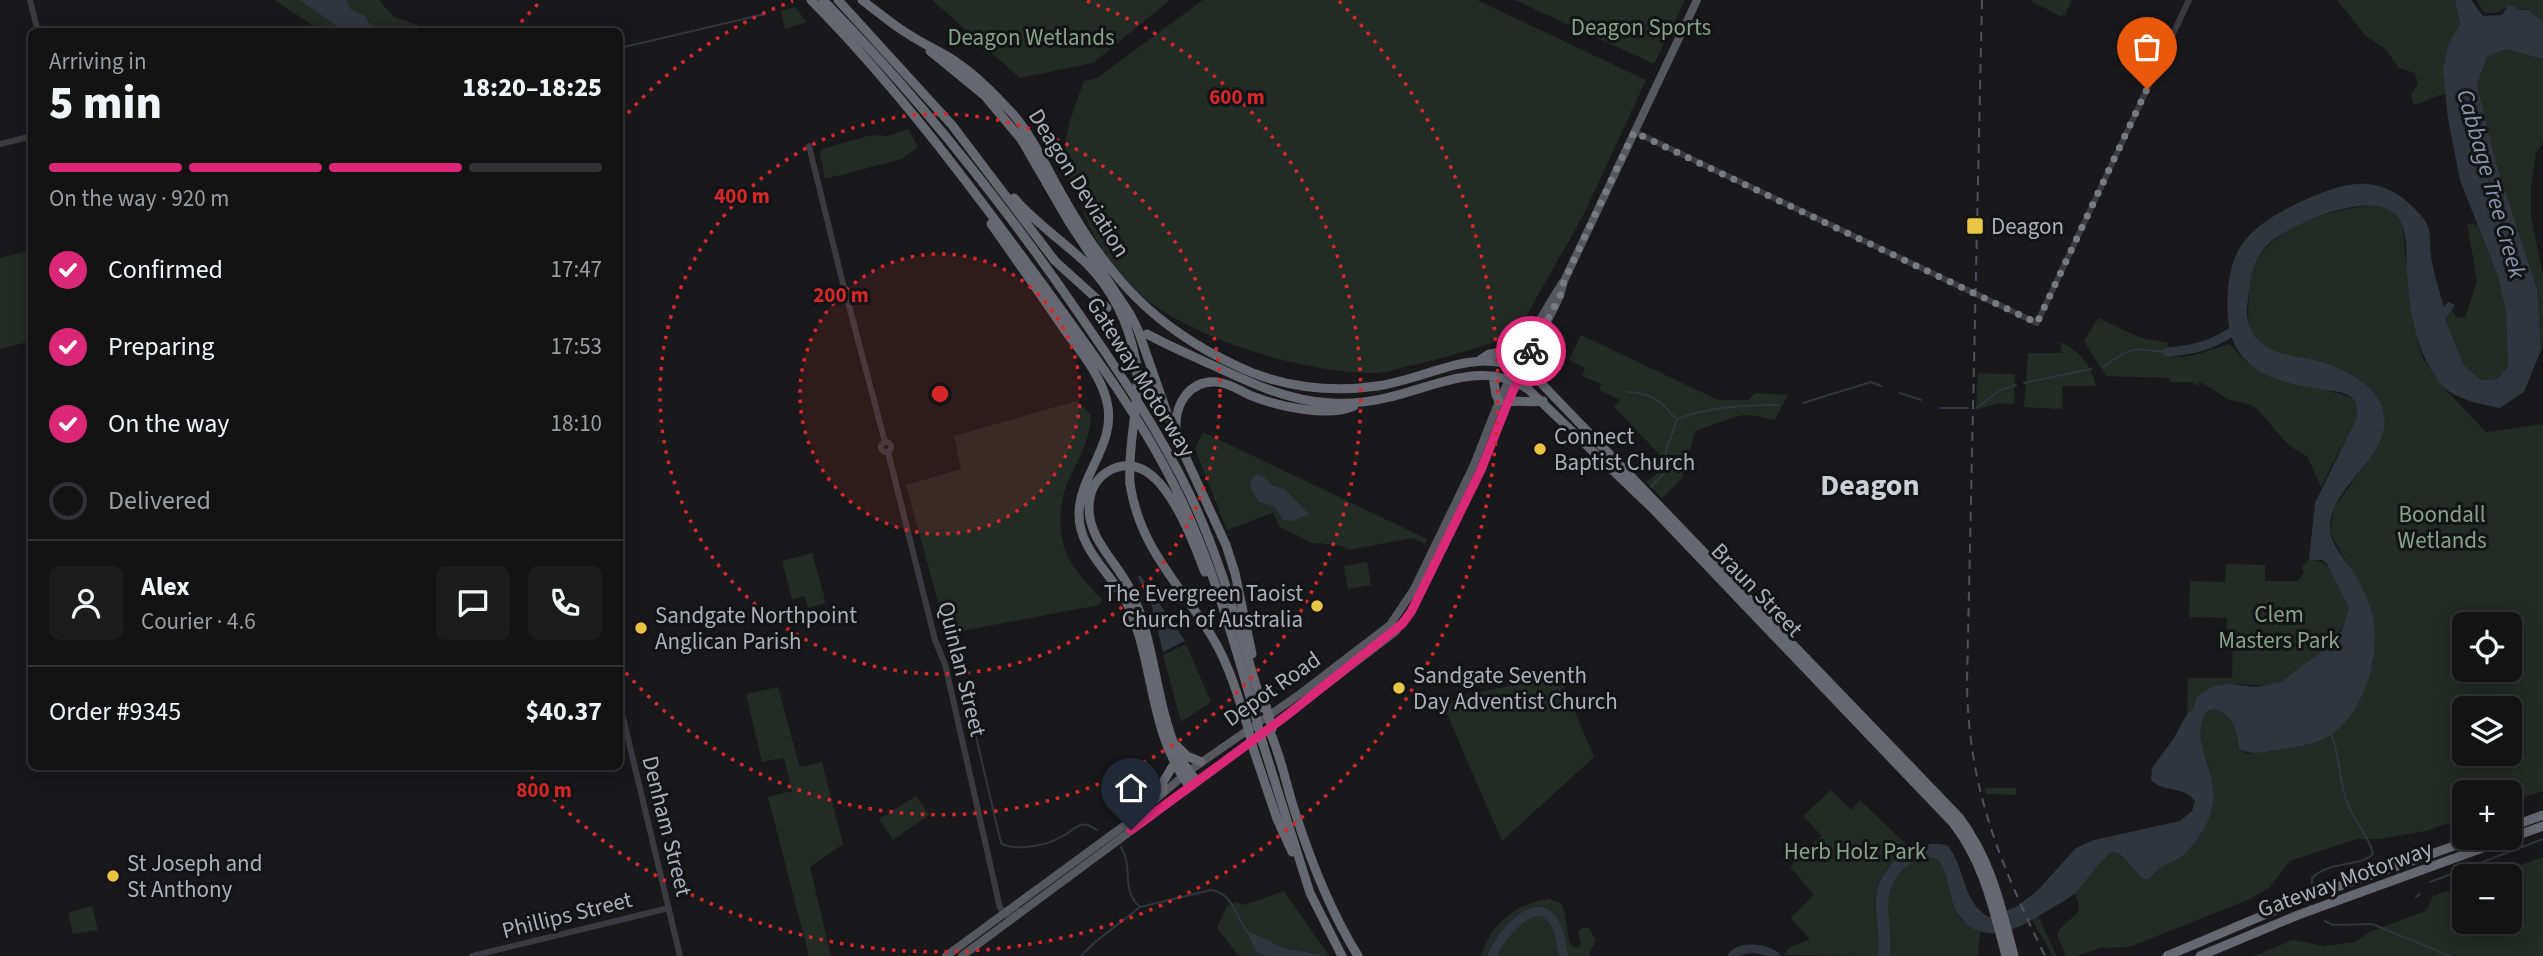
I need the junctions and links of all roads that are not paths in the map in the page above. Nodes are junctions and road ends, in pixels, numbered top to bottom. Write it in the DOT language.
graph roads {
  1 [pos="30,0"];
  2 [pos="811,0"];
  3 [pos="823,0"];
  4 [pos="838,0"];
  5 [pos="862,0"];
  6 [pos="1697,0"];
  7 [pos="2189,0"];
  8 [pos="37,28"];
  9 [pos="916,39"];
  10 [pos="1634,132"];
  11 [pos="28,136"];
  12 [pos="962,139"];
  13 [pos="0,144"];
  14 [pos="809,146"];
  15 [pos="975,192"];
  16 [pos="1107,308"];
  17 [pos="1147,334"];
  18 [pos="1527,350"];
  19 [pos="1480,360"];
  20 [pos="1518,369"];
  21 [pos="1493,376"];
  22 [pos="1538,380"];
  23 [pos="1513,381"];
  24 [pos="1504,401"];
  25 [pos="1543,401"];
  26 [pos="1364,402"];
  27 [pos="1178,440"];
  28 [pos="1213,579"];
  29 [pos="1261,710"];
  30 [pos="623,717"];
  31 [pos="1174,742"];
  32 [pos="1201,762"];
  33 [pos="1174,764"];
  34 [pos="1186,774"];
  35 [pos="1192,783"];
  36 [pos="1163,792"];
  37 [pos="2543,815"];
  38 [pos="2522,823"];
  39 [pos="2543,826"];
  40 [pos="1969,838"];
  41 [pos="2452,847"];
  42 [pos="1298,858"];
  43 [pos="999,896"];
  44 [pos="669,908"];
  45 [pos="1019,908"];
  46 [pos="1004,914"];
  47 [pos="2006,940"];
  48 [pos="472,956"];
  49 [pos="680,956"];
  50 [pos="946,956"];
  51 [pos="962,956"];
  52 [pos="1342,956"];
  53 [pos="1358,956"];
  54 [pos="2006,956"];
  55 [pos="2014,956"];
  56 [pos="2167,956"];
  57 [pos="2200,956"];
  1 -- 8 [label="street"];
  2 -- 15 [label="highway, Gateway Motorway"];
  3 -- 29 [label="highway, Gateway Motorway"];
  4 -- 12 [label="highway"];
  5 -- 9 [label="highway, Deagon Deviation"];
  6 -- 10 [label="main road, Depot Road"];
  7 -- 10 [label="street"];
  9 -- 19 [label="highway, Deagon Deviation"];
  9 -- 27 [label="highway"];
  10 -- 18 [label="main road, Depot Road"];
  11 -- 13 [label="street"];
  12 -- 16 [label="highway"];
  12 -- 42 [label="highway, bridge"];
  14 -- 43 [label="street, Quinlan Street"];
  15 -- 28 [label="highway, Gateway Motorway"];
  15 -- 33 [label="highway"];
  17 -- 26 [label="highway"];
  18 -- 19 [label="highway"];
  18 -- 20 [label="main road, Depot Road"];
  18 -- 22 [label="highway"];
  19 -- 20 [label="highway, Deagon Deviation"];
  20 -- 22 [label="highway, Braun Street"];
  20 -- 23 [label="main road, Depot Road"];
  21 -- 23 [label="highway"];
  21 -- 24 [label="highway"];
  21 -- 26 [label="highway"];
  22 -- 40 [label="highway, Braun Street"];
  23 -- 24 [label="main road, Depot Road"];
  23 -- 25 [label="highway, Braun Street"];
  24 -- 25 [label="highway"];
  24 -- 32 [label="main road, Depot Road"];
  24 -- 35 [label="main road, Depot Road"];
  25 -- 40 [label="highway, Braun Street"];
  26 -- 27 [label="highway"];
  27 -- 29 [label="highway"];
  28 -- 29 [label="highway, Gateway Motorway"];
  28 -- 31 [label="highway"];
  29 -- 42 [label="highway, Gateway Motorway, bridge"];
  29 -- 53 [label="highway, Gateway Motorway, bridge"];
  30 -- 44 [label="street, Denham Street"];
  31 -- 32 [label="highway"];
  31 -- 34 [label="highway"];
  32 -- 34 [label="main road, Depot Road"];
  33 -- 34 [label="highway"];
  33 -- 36 [label="highway"];
  34 -- 35 [label="highway"];
  34 -- 36 [label="main road, Depot Road"];
  35 -- 45 [label="main road, Depot Road"];
  36 -- 45 [label="main road, Depot Road"];
  37 -- 38 [label="highway"];
  39 -- 57 [label="highway, Gateway Motorway"];
  40 -- 47 [label="highway"];
  41 -- 56 [label="highway, Gateway Motorway"];
  42 -- 52 [label="highway, Gateway Motorway"];
  43 -- 45 [label="street"];
  43 -- 46 [label="street, Quinlan Street"];
  44 -- 48 [label="street, Phillips Street"];
  44 -- 49 [label="street, Denham Street"];
  45 -- 46 [label="main road, Depot Road"];
  45 -- 51 [label="main road, Depot Road"];
  46 -- 50 [label="main road, Depot Road"];
  47 -- 54 [label="highway"];
  47 -- 55 [label="highway"];
}
